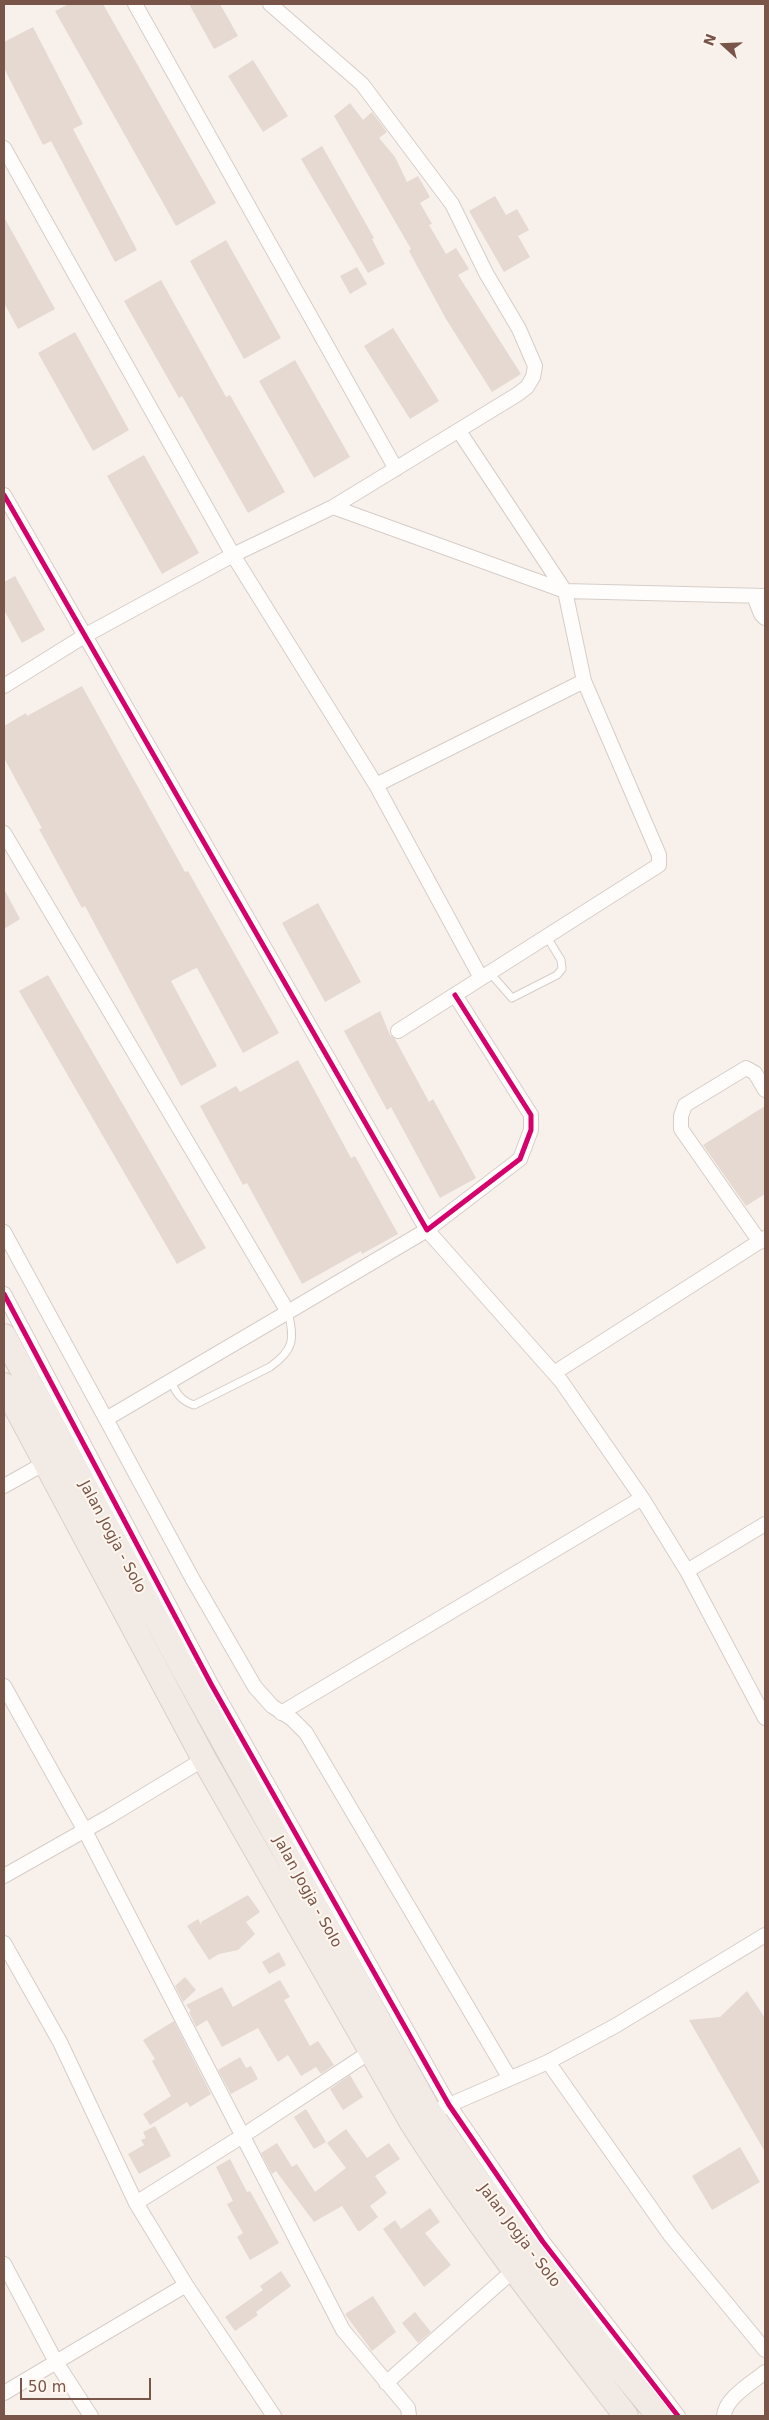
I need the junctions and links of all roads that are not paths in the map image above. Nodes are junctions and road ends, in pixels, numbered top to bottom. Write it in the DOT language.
graph roads {
  1 [pos="135,4"];
  2 [pos="270,4"];
  3 [pos="4,148"];
  4 [pos="459,431"];
  5 [pos="396,469"];
  6 [pos="4,495"];
  7 [pos="333,508"];
  8 [pos="233,555"];
  9 [pos="566,591"];
  10 [pos="760,596"];
  11 [pos="765,618"];
  12 [pos="86,635"];
  13 [pos="584,681"];
  14 [pos="4,686"];
  15 [pos="376,785"];
  16 [pos="4,833"];
  17 [pos="546,937"];
  18 [pos="486,976"];
  19 [pos="455,995"];
  20 [pos="398,1031"];
  21 [pos="765,1090"];
  22 [pos="427,1230"];
  23 [pos="4,1232"];
  24 [pos="762,1240"];
  25 [pos="4,1294"];
  26 [pos="288,1312"];
  27 [pos="4,1336"];
  28 [pos="554,1373"];
  29 [pos="171,1381"];
  30 [pos="4,1385"];
  31 [pos="106,1420"];
  32 [pos="47,1462"];
  33 [pos="4,1486"];
  34 [pos="642,1498"];
  35 [pos="765,1524"];
  36 [pos="687,1571"];
  37 [pos="4,1686"];
  38 [pos="763,1709"];
  39 [pos="281,1713"];
  40 [pos="230,1736"];
  41 [pos="204,1759"];
  42 [pos="84,1829"];
  43 [pos="4,1876"];
  44 [pos="765,1934"];
  45 [pos="4,1943"];
  46 [pos="373,2050"];
  47 [pos="548,2062"];
  48 [pos="509,2077"];
  49 [pos="431,2114"];
  50 [pos="244,2136"];
  51 [pos="136,2203"];
  52 [pos="4,2264"];
  53 [pos="514,2270"];
  54 [pos="186,2285"];
  55 [pos="765,2350"];
  56 [pos="56,2362"];
  57 [pos="765,2372"];
  58 [pos="386,2383"];
  59 [pos="4,2393"];
  60 [pos="91,2416"];
  61 [pos="274,2416"];
  62 [pos="409,2416"];
  63 [pos="626,2416"];
  64 [pos="659,2416"];
  65 [pos="678,2416"];
  66 [pos="724,2416"];
  1 -- 5 [label="street"];
  2 -- 4 [label="street"];
  3 -- 8 [label="street"];
  4 -- 5 [label="street"];
  4 -- 9 [label="street"];
  5 -- 7 [label="street"];
  6 -- 12 [label="street"];
  7 -- 8 [label="street"];
  7 -- 9 [label="street"];
  8 -- 12 [label="street"];
  8 -- 15 [label="street"];
  9 -- 10 [label="street"];
  9 -- 13 [label="street"];
  10 -- 11 [label="street"];
  12 -- 14 [label="street"];
  12 -- 22 [label="street"];
  13 -- 15 [label="street"];
  13 -- 17 [label="street"];
  15 -- 18 [label="street"];
  16 -- 26 [label="street"];
  17 -- 18 [label="street"];
  17 -- 18 [label="lane"];
  18 -- 19 [label="street"];
  19 -- 20 [label="street"];
  19 -- 22 [label="street"];
  21 -- 24 [label="street"];
  22 -- 26 [label="street"];
  22 -- 28 [label="street"];
  23 -- 31 [label="street"];
  24 -- 28 [label="street"];
  25 -- 40 [label="street"];
  26 -- 29 [label="street"];
  26 -- 29 [label="lane"];
  27 -- 40 [label="highway, Jalan Jogja - Solo"];
  28 -- 34 [label="street"];
  29 -- 31 [label="street"];
  30 -- 32 [label="highway, Jalan Jogja - Solo"];
  31 -- 39 [label="street"];
  32 -- 33 [label="street"];
  32 -- 41 [label="highway, Jalan Jogja - Solo"];
  34 -- 36 [label="street"];
  34 -- 39 [label="street"];
  35 -- 36 [label="street"];
  36 -- 38 [label="street"];
  37 -- 42 [label="street"];
  39 -- 48 [label="street"];
  40 -- 49 [label="highway, Jalan Jogja - Solo"];
  41 -- 42 [label="street"];
  41 -- 46 [label="highway, Jalan Jogja - Solo"];
  42 -- 43 [label="street"];
  42 -- 50 [label="street"];
  44 -- 47 [label="street"];
  45 -- 51 [label="street"];
  46 -- 49 [label="highway, Jalan Jogja - Solo"];
  46 -- 50 [label="street"];
  47 -- 48 [label="street"];
  47 -- 55 [label="street"];
  48 -- 49 [label="street"];
  49 -- 53 [label="highway, Jalan Jogja - Solo"];
  49 -- 64 [label="highway, Jalan Jogja - Solo"];
  49 -- 65 [label="street"];
  50 -- 51 [label="street"];
  50 -- 58 [label="street"];
  51 -- 54 [label="street"];
  52 -- 56 [label="street"];
  53 -- 58 [label="street"];
  53 -- 63 [label="highway, Jalan Jogja - Solo"];
  54 -- 56 [label="street"];
  54 -- 61 [label="street"];
  56 -- 59 [label="street"];
  56 -- 60 [label="street"];
  57 -- 66 [label="street"];
  58 -- 62 [label="street"];
}
